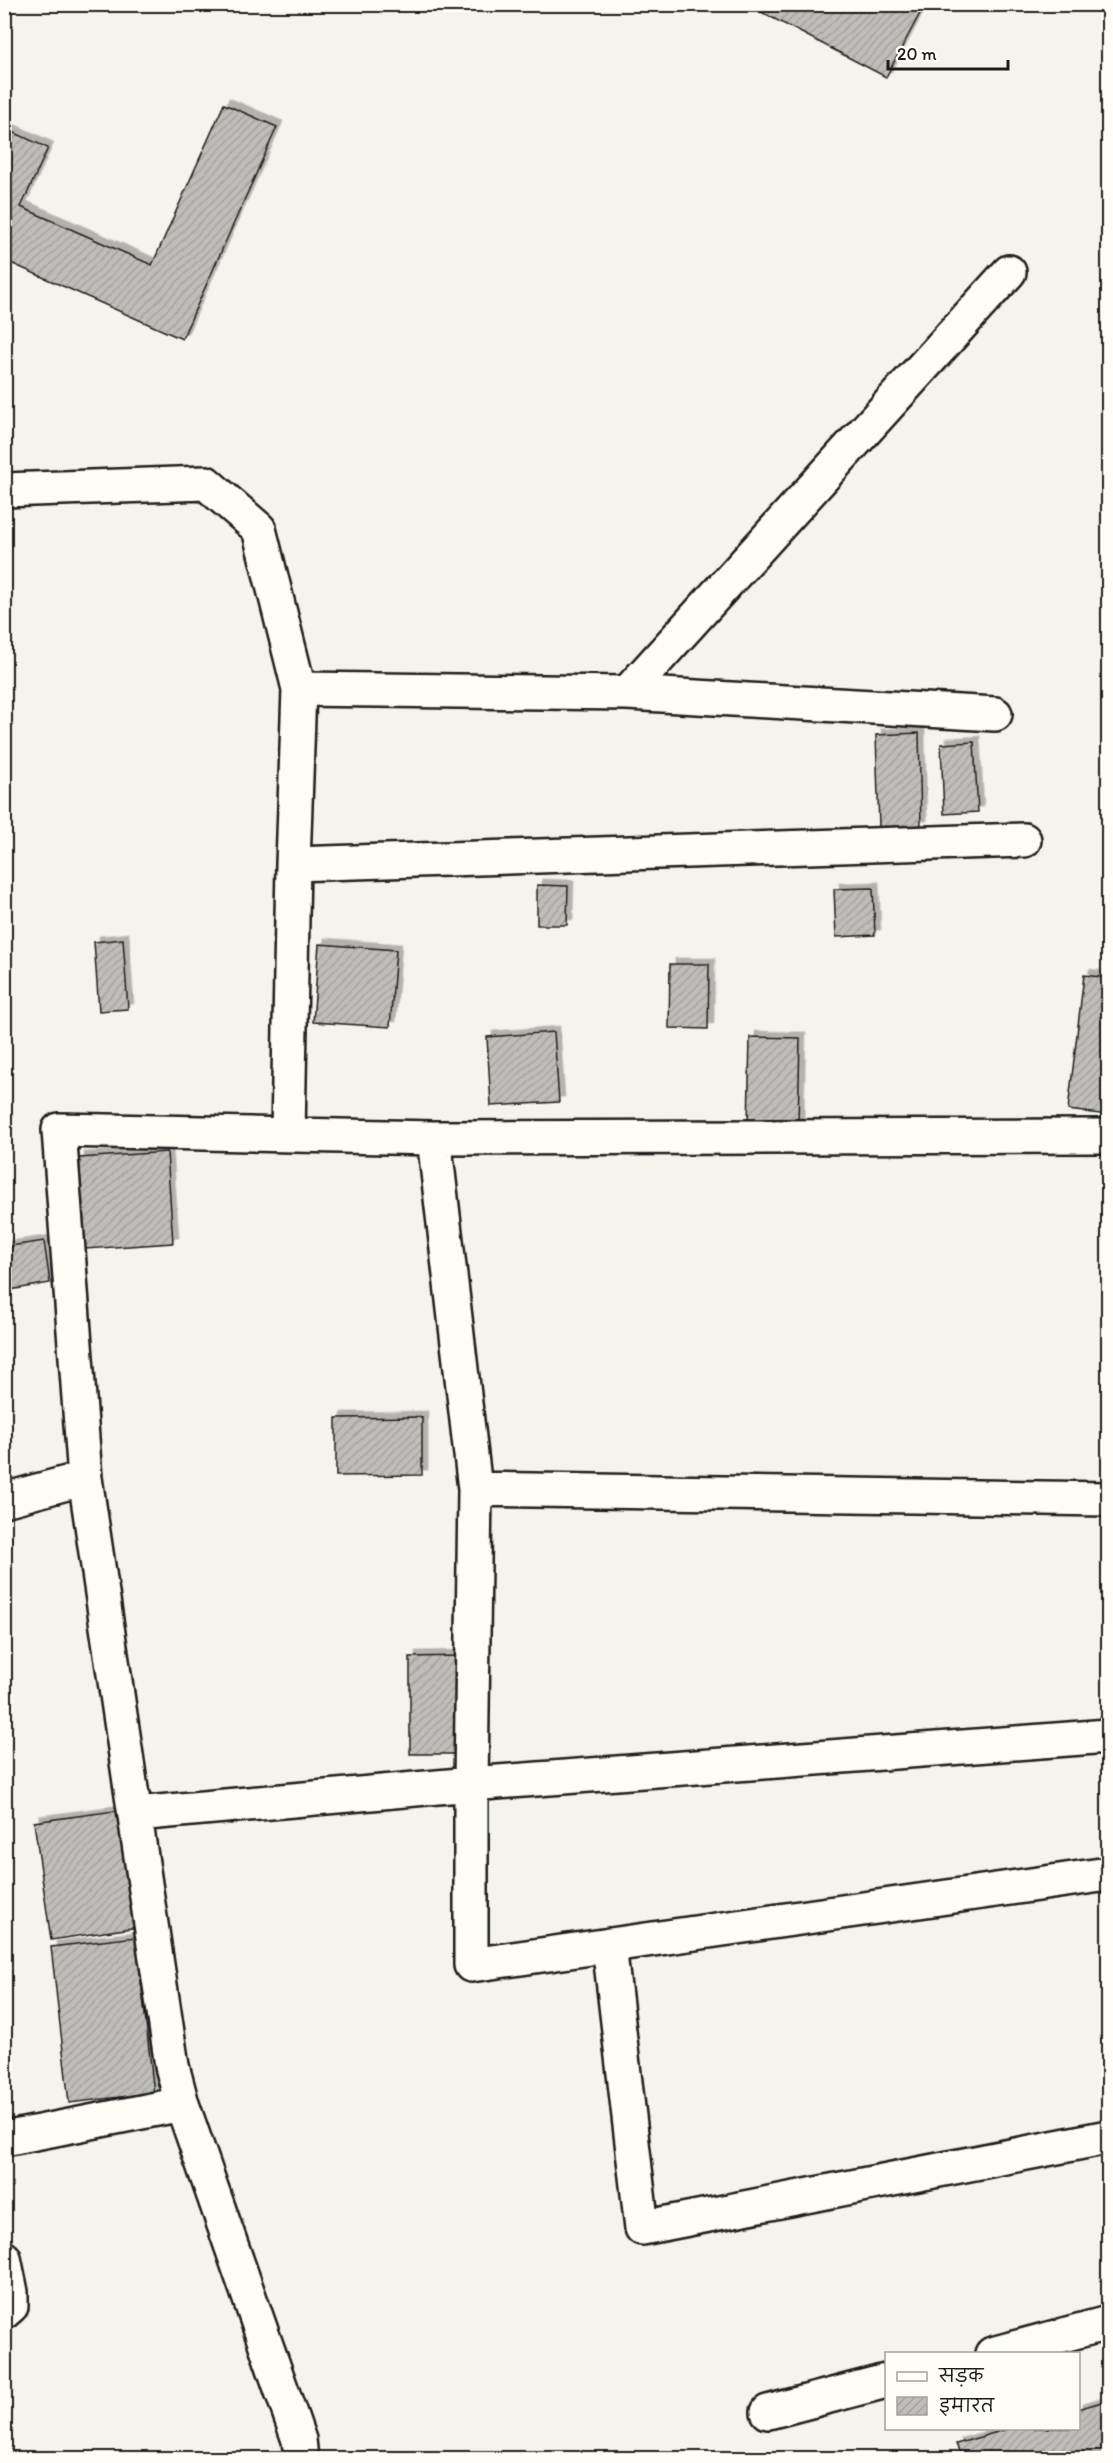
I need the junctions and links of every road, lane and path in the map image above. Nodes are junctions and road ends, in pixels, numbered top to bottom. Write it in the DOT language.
graph roads {
  1 [pos="1009,272"];
  2 [pos="4,490"];
  3 [pos="299,689"];
  4 [pos="627,693"];
  5 [pos="995,714"];
  6 [pos="1024,840"];
  7 [pos="293,864"];
  8 [pos="288,1135"];
  9 [pos="1108,1136"];
  10 [pos="434,1138"];
  11 [pos="85,1478"];
  12 [pos="475,1489"];
  13 [pos="1108,1498"];
  14 [pos="4,1500"];
  15 [pos="1108,1736"];
  16 [pos="471,1784"];
  17 [pos="136,1814"];
  18 [pos="1108,1874"];
  19 [pos="609,1945"];
  20 [pos="182,2104"];
  21 [pos="1108,2137"];
  22 [pos="4,2139"];
  23 [pos="4,2258"];
  24 [pos="4,2312"];
  25 [pos="1108,2323"];
  26 [pos="999,2352"];
  27 [pos="885,2381"];
  28 [pos="768,2412"];
  29 [pos="301,2458"];
  1 -- 4 [label="street"];
  2 -- 3 [label="street"];
  3 -- 4 [label="street"];
  3 -- 7 [label="street"];
  4 -- 5 [label="street"];
  6 -- 7 [label="street"];
  7 -- 8 [label="street"];
  8 -- 10 [label="street"];
  8 -- 11 [label="street"];
  9 -- 10 [label="street"];
  10 -- 12 [label="street"];
  11 -- 14 [label="street"];
  11 -- 17 [label="street"];
  12 -- 13 [label="street"];
  12 -- 16 [label="street"];
  15 -- 16 [label="street"];
  16 -- 17 [label="street"];
  16 -- 19 [label="street"];
  17 -- 20 [label="street"];
  18 -- 19 [label="street"];
  19 -- 21 [label="street"];
  20 -- 22 [label="street"];
  20 -- 29 [label="street"];
  23 -- 24 [label="street"];
  25 -- 26 [label="street"];
  27 -- 28 [label="street"];
}
